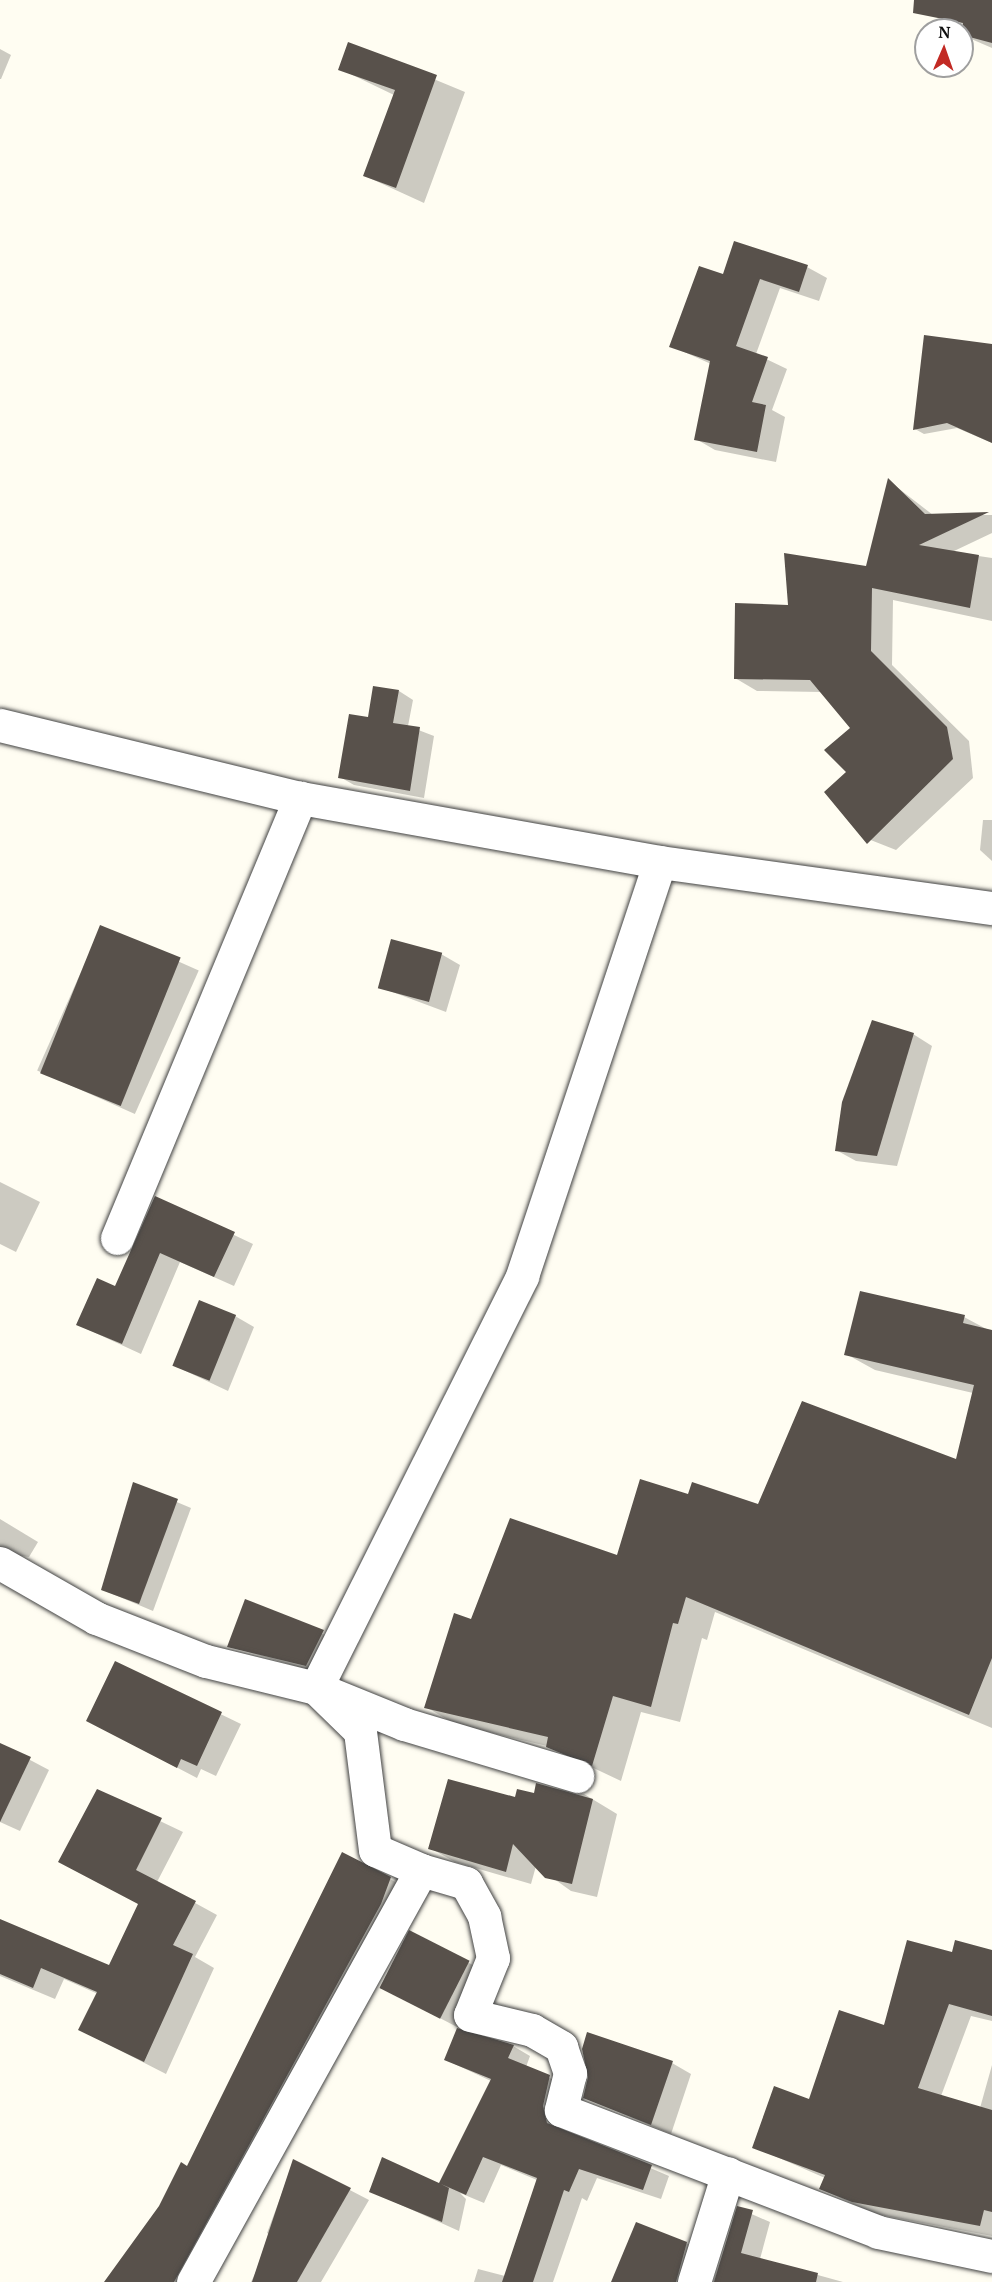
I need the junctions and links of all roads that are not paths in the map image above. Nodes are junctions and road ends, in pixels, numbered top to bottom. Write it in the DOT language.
graph roads {
  1 [pos="0,725"];
  2 [pos="300,798"];
  3 [pos="660,862"];
  4 [pos="992,908"];
  5 [pos="117,1238"];
  6 [pos="0,1563"];
  7 [pos="316,1688"];
  8 [pos="577,1776"];
  9 [pos="421,1870"];
  10 [pos="728,2173"];
  11 [pos="992,2256"];
  12 [pos="193,2282"];
  13 [pos="694,2282"];
  1 -- 2 [label="street"];
  2 -- 3 [label="street"];
  2 -- 5 [label="street"];
  3 -- 4 [label="street"];
  3 -- 7 [label="street"];
  6 -- 7 [label="street"];
  7 -- 8 [label="street"];
  7 -- 9 [label="street"];
  9 -- 10 [label="street"];
  9 -- 12 [label="street"];
  10 -- 11 [label="street"];
  10 -- 13 [label="street"];
}
